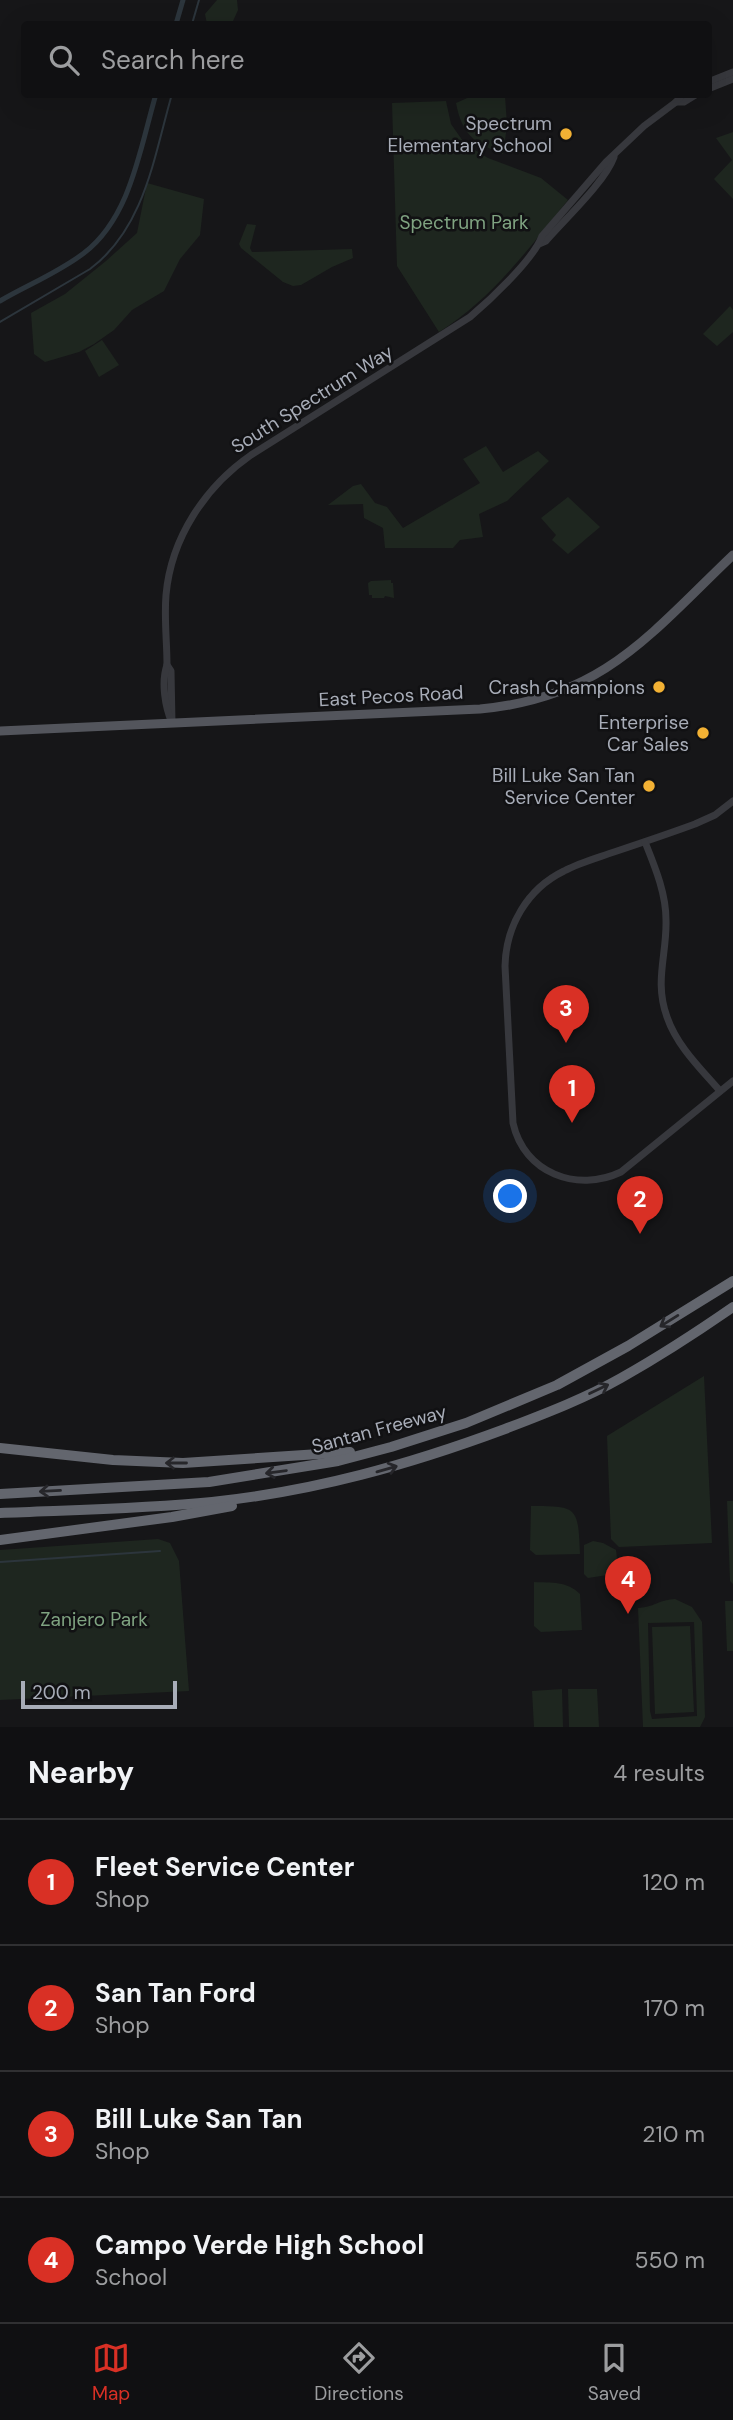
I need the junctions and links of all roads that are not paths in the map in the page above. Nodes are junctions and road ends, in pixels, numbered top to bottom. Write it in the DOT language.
graph roads {
  1 [pos="729,77"];
  2 [pos="712,81"];
  3 [pos="712,87"];
  4 [pos="680,98"];
  5 [pos="690,98"];
  6 [pos="676,102"];
  7 [pos="733,555"];
  8 [pos="172,723"];
  9 [pos="0,731"];
  10 [pos="733,801"];
  11 [pos="645,842"];
  12 [pos="733,1081"];
  13 [pos="720,1091"];
  14 [pos="731,1282"];
  15 [pos="733,1307"];
  16 [pos="733,1313"];
  17 [pos="711,1322"];
  18 [pos="391,1447"];
  19 [pos="0,1448"];
  20 [pos="320,1485"];
  21 [pos="0,1494"];
  22 [pos="0,1513"];
  23 [pos="0,1540"];
  1 -- 2 [label="street"];
  1 -- 3 [label="street"];
  4 -- 6 [label="street, South Spectrum Way"];
  5 -- 6 [label="street, South Spectrum Way"];
  6 -- 8 [label="street, South Spectrum Way"];
  7 -- 8 [label="main road, East Pecos Road"];
  8 -- 9 [label="main road, East Pecos Road"];
  10 -- 11 [label="street"];
  11 -- 13 [label="street"];
  11 -- 13 [label="street"];
  12 -- 13 [label="street"];
  14 -- 18 [label="highway, Santan Freeway, one-way"];
  15 -- 17 [label="highway, Santan Freeway"];
  16 -- 17 [label="highway"];
  20 -- 17 [label="highway, Santan Freeway, one-way"];
  18 -- 19 [label="highway, one-way"];
  18 -- 21 [label="highway, Santan Freeway, one-way"];
  20 -- 22 [label="highway, Santan Freeway"];
  20 -- 23 [label="highway"];
}
